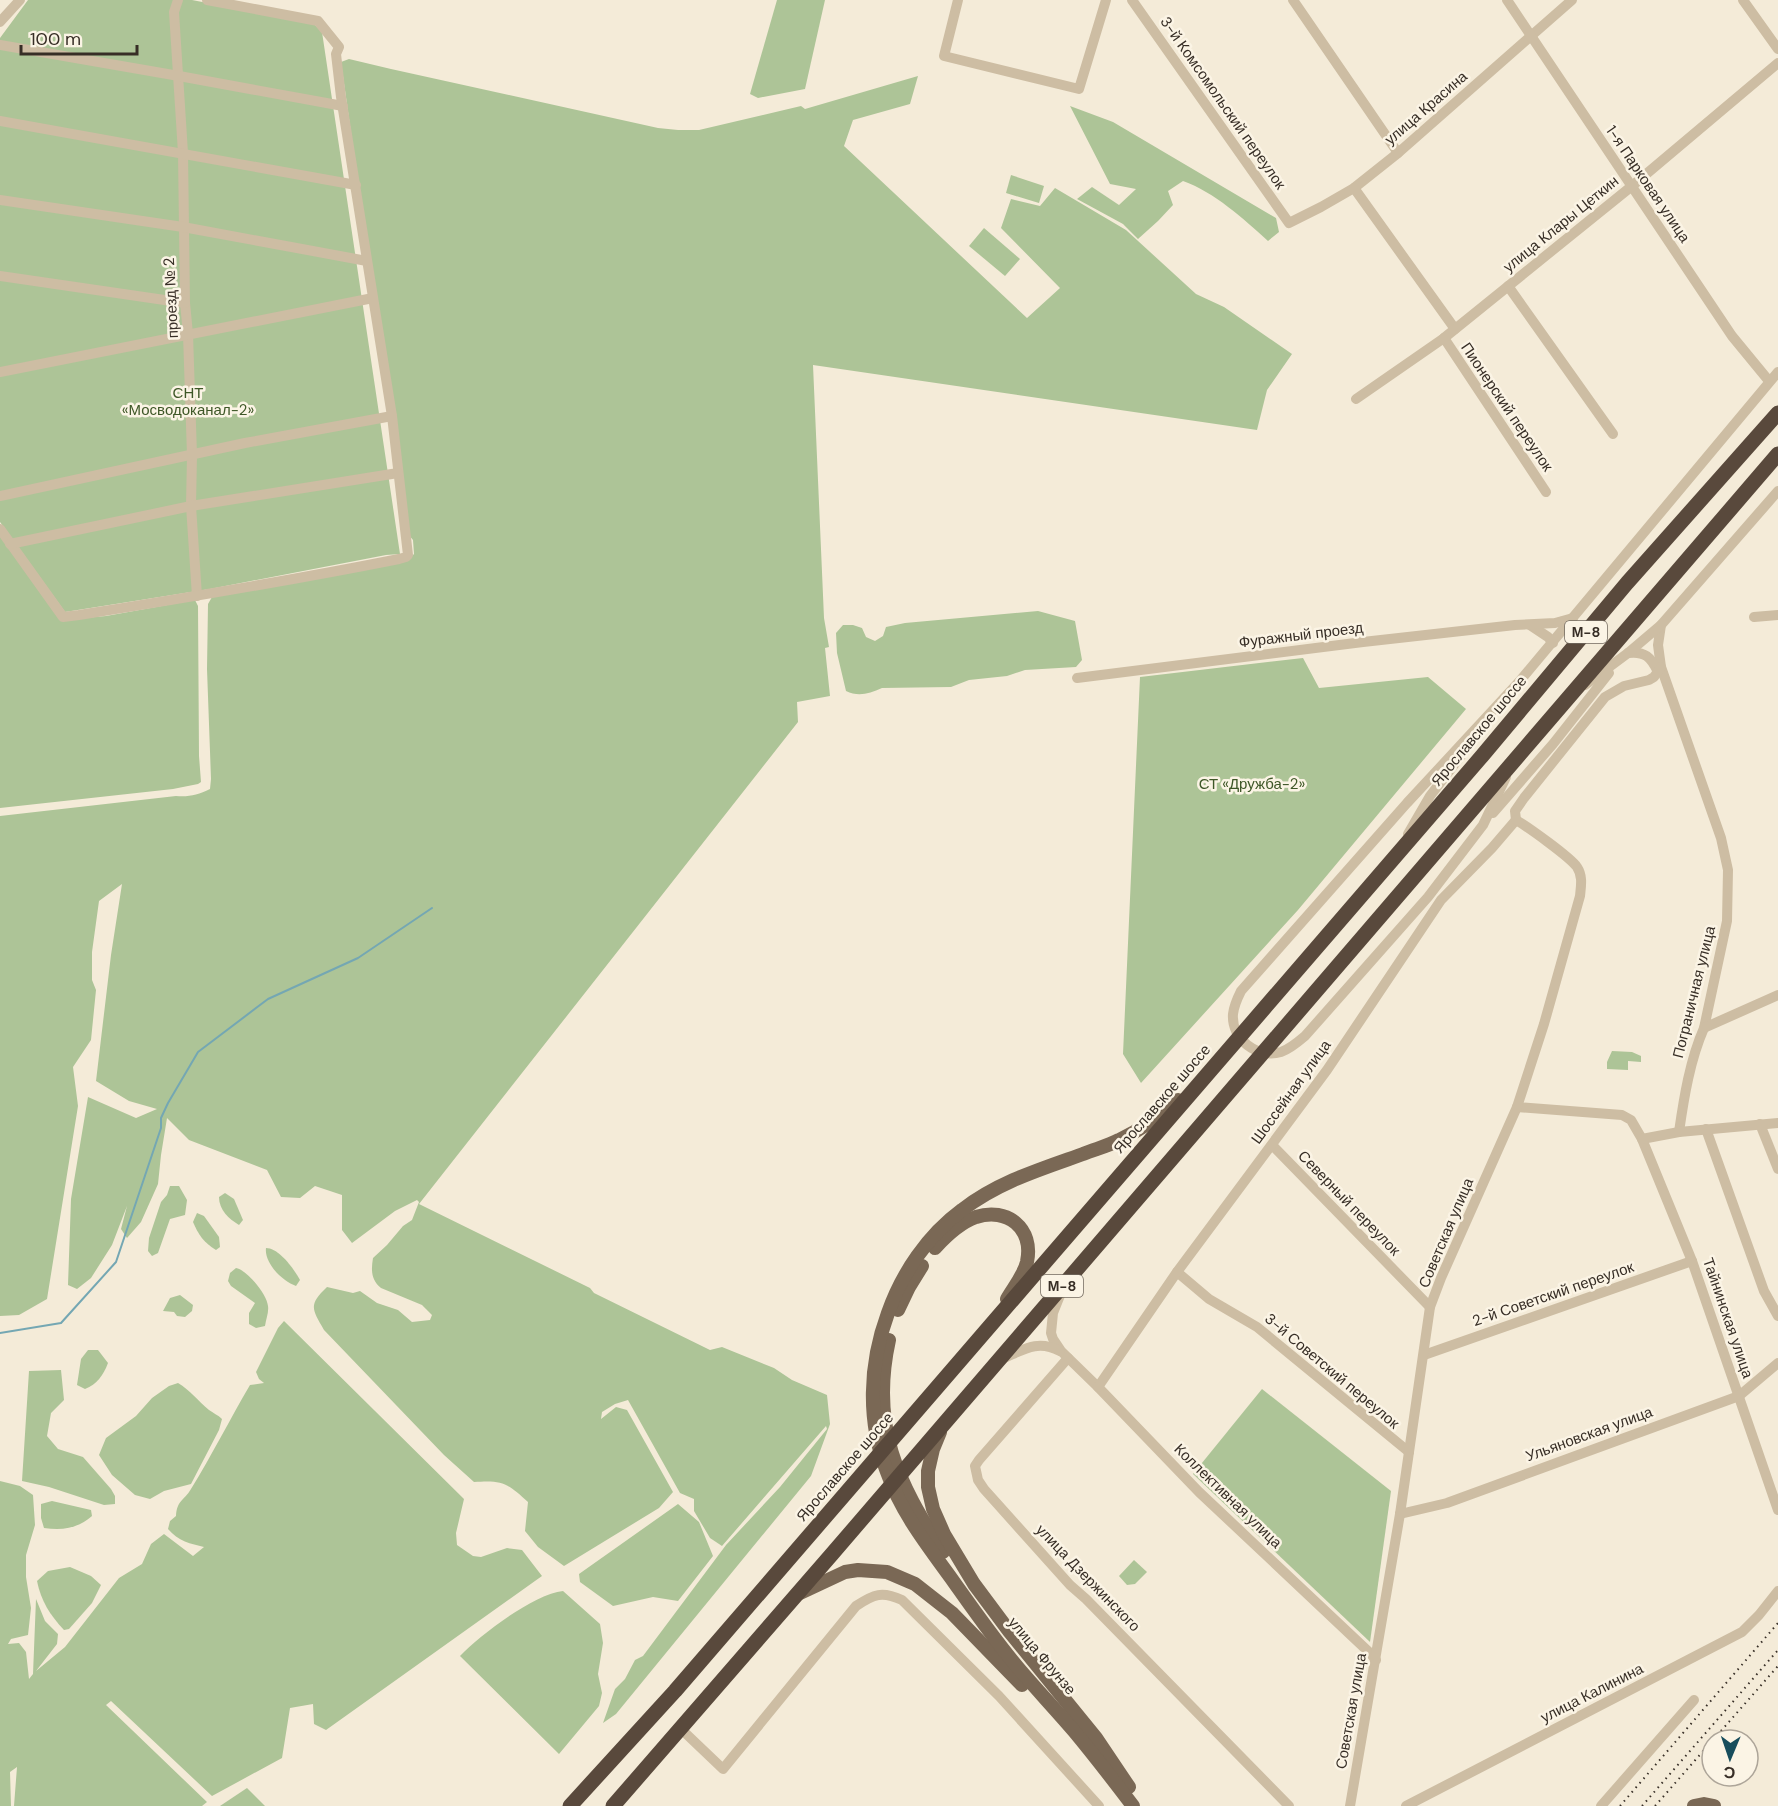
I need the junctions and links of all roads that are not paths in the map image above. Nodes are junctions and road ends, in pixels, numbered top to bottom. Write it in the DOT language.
graph roads {
  1 [pos="20,0"];
  2 [pos="178,0"];
  3 [pos="207,0"];
  4 [pos="958,0"];
  5 [pos="1106,0"];
  6 [pos="1132,0"];
  7 [pos="1293,0"];
  8 [pos="1507,0"];
  9 [pos="1572,0"];
  10 [pos="1743,0"];
  11 [pos="0,22"];
  12 [pos="1531,37"];
  13 [pos="0,45"];
  14 [pos="1778,49"];
  15 [pos="1778,63"];
  16 [pos="179,76"];
  17 [pos="343,106"];
  18 [pos="0,121"];
  19 [pos="183,153"];
  20 [pos="1398,153"];
  21 [pos="356,185"];
  22 [pos="1632,186"];
  23 [pos="1354,188"];
  24 [pos="0,200"];
  25 [pos="1289,223"];
  26 [pos="183,227"];
  27 [pos="367,261"];
  28 [pos="0,276"];
  29 [pos="1508,286"];
  30 [pos="373,298"];
  31 [pos="185,303"];
  32 [pos="1455,329"];
  33 [pos="188,334"];
  34 [pos="1444,338"];
  35 [pos="0,372"];
  36 [pos="1778,372"];
  37 [pos="1769,381"];
  38 [pos="1356,399"];
  39 [pos="1778,413"];
  40 [pos="392,416"];
  41 [pos="1613,434"];
  42 [pos="1778,454"];
  43 [pos="192,455"];
  44 [pos="398,473"];
  45 [pos="1778,491"];
  46 [pos="1546,492"];
  47 [pos="0,496"];
  48 [pos="191,506"];
  49 [pos="0,529"];
  50 [pos="10,544"];
  51 [pos="196,596"];
  52 [pos="1778,615"];
  53 [pos="1754,617"];
  54 [pos="1573,618"];
  55 [pos="1530,625"];
  56 [pos="1661,625"];
  57 [pos="1553,643"];
  58 [pos="1628,653"];
  59 [pos="1618,661"];
  60 [pos="1659,669"];
  61 [pos="1077,678"];
  62 [pos="1519,682"];
  63 [pos="1570,696"];
  64 [pos="1511,765"];
  65 [pos="1516,820"];
  66 [pos="1483,825"];
  67 [pos="1397,854"];
  68 [pos="1778,995"];
  69 [pos="1704,1028"];
  70 [pos="1206,1074"];
  71 [pos="1517,1107"];
  72 [pos="1778,1123"];
  73 [pos="1760,1124"];
  74 [pos="1706,1129"];
  75 [pos="1677,1132"];
  76 [pos="1642,1139"];
  77 [pos="1272,1145"];
  78 [pos="1778,1169"];
  79 [pos="1692,1261"];
  80 [pos="1177,1272"];
  81 [pos="1064,1285"];
  82 [pos="1430,1307"];
  83 [pos="1778,1316"];
  84 [pos="991,1326"];
  85 [pos="1064,1354"];
  86 [pos="1424,1355"];
  87 [pos="999,1360"];
  88 [pos="1778,1363"];
  89 [pos="878,1381"];
  90 [pos="1098,1387"];
  91 [pos="1739,1396"];
  92 [pos="945,1423"];
  93 [pos="1409,1452"];
  94 [pos="1778,1510"];
  95 [pos="1400,1514"];
  96 [pos="1778,1591"];
  97 [pos="797,1595"];
  98 [pos="1376,1660"];
  99 [pos="1694,1700"];
  100 [pos="680,1728"];
  101 [pos="1125,1789"];
  102 [pos="1696,1805"];
  103 [pos="570,1806"];
  104 [pos="613,1806"];
  105 [pos="1099,1806"];
  106 [pos="1133,1806"];
  107 [pos="1143,1806"];
  108 [pos="1290,1806"];
  109 [pos="1350,1806"];
  110 [pos="1406,1806"];
  111 [pos="1601,1806"];
  112 [pos="1714,1806"];
  1 -- 11 [label="street"];
  2 -- 16 [label="street, проезд № 2"];
  3 -- 17 [label="street"];
  4 -- 5 [label="street"];
  6 -- 25 [label="street, 3-й Комсомольский переулок"];
  7 -- 20 [label="street"];
  8 -- 12 [label="street, 1-я Парковая улица"];
  9 -- 12 [label="street, улица Красина"];
  10 -- 14 [label="street"];
  12 -- 20 [label="street, улица Красина"];
  12 -- 22 [label="street, 1-я Парковая улица"];
  13 -- 16 [label="street"];
  15 -- 22 [label="street, улица Клары Цеткин"];
  16 -- 17 [label="street"];
  16 -- 19 [label="street, проезд № 2"];
  17 -- 21 [label="street"];
  18 -- 19 [label="street"];
  19 -- 21 [label="street"];
  19 -- 26 [label="street, проезд № 2"];
  20 -- 23 [label="street, улица Красина"];
  21 -- 27 [label="street"];
  22 -- 29 [label="street, улица Клары Цеткин"];
  22 -- 37 [label="street, 1-я Парковая улица"];
  23 -- 25 [label="street, улица Красина"];
  23 -- 32 [label="street"];
  24 -- 26 [label="street"];
  26 -- 27 [label="street"];
  26 -- 31 [label="street, проезд № 2"];
  27 -- 30 [label="street"];
  28 -- 31 [label="street"];
  29 -- 32 [label="street, улица Клары Цеткин"];
  29 -- 41 [label="street"];
  30 -- 33 [label="street"];
  30 -- 40 [label="street"];
  31 -- 33 [label="street, проезд № 2"];
  32 -- 34 [label="street, улица Клары Цеткин"];
  33 -- 35 [label="street"];
  33 -- 43 [label="street, проезд № 2"];
  34 -- 38 [label="street, улица Клары Цеткин"];
  34 -- 46 [label="street, Пионерский переулок"];
  36 -- 37 [label="street"];
  37 -- 54 [label="street"];
  39 -- 67 [label="highway, Ярославское шоссе / М-8"];
  40 -- 43 [label="street"];
  40 -- 44 [label="street"];
  42 -- 63 [label="highway, М-8"];
  43 -- 47 [label="street"];
  43 -- 48 [label="street, проезд № 2"];
  44 -- 48 [label="street"];
  44 -- 51 [label="street"];
  45 -- 56 [label="street"];
  48 -- 50 [label="street"];
  48 -- 51 [label="street, проезд № 2"];
  49 -- 50 [label="street"];
  50 -- 51 [label="street"];
  52 -- 53 [label="street"];
  54 -- 55 [label="street, Фуражный проезд"];
  54 -- 57 [label="street"];
  55 -- 57 [label="street"];
  55 -- 61 [label="street, Фуражный проезд"];
  56 -- 58 [label="street"];
  56 -- 60 [label="street, Пограничная улица"];
  57 -- 62 [label="street"];
  58 -- 59 [label="street"];
  58 -- 60 [label="street, Пограничная улица"];
  59 -- 63 [label="street"];
  59 -- 66 [label="street"];
  60 -- 65 [label="street, Шоссейная улица"];
  60 -- 69 [label="street, Пограничная улица"];
  62 -- 66 [label="street"];
  62 -- 67 [label="street"];
  63 -- 64 [label="highway, М-8"];
  64 -- 66 [label="street"];
  64 -- 81 [label="highway, М-8"];
  65 -- 71 [label="street, Советская улица"];
  65 -- 77 [label="street, Шоссейная улица"];
  67 -- 70 [label="highway, Ярославское шоссе / М-8"];
  68 -- 69 [label="street"];
  69 -- 75 [label="street, Пограничная улица"];
  70 -- 84 [label="highway, Ярославское шоссе / М-8"];
  70 -- 89 [label="main road"];
  71 -- 76 [label="street, Тайнинская улица"];
  71 -- 82 [label="street, Советская улица"];
  72 -- 73 [label="street"];
  73 -- 74 [label="street"];
  73 -- 78 [label="street"];
  74 -- 75 [label="street"];
  74 -- 83 [label="street"];
  75 -- 76 [label="street"];
  76 -- 79 [label="street, Тайнинская улица"];
  77 -- 80 [label="street, Шоссейная улица"];
  77 -- 82 [label="street, Северный переулок"];
  79 -- 86 [label="street, 2-й Советский переулок"];
  79 -- 91 [label="street, Тайнинская улица"];
  80 -- 90 [label="street, Шоссейная улица"];
  80 -- 93 [label="street, 3-й Советский переулок"];
  81 -- 85 [label="street, Коллективная улица"];
  81 -- 87 [label="highway, М-8"];
  82 -- 86 [label="street, Советская улица"];
  84 -- 89 [label="main road"];
  84 -- 103 [label="highway, Ярославское шоссе / М-8"];
  85 -- 87 [label="street"];
  85 -- 90 [label="street, Коллективная улица"];
  85 -- 108 [label="street, улица Дзержинского"];
  86 -- 93 [label="street, Советская улица"];
  87 -- 92 [label="highway, М-8"];
  88 -- 91 [label="street, Ульяновская улица"];
  89 -- 101 [label="main road, улица Фрунзе"];
  90 -- 98 [label="street, Коллективная улица"];
  91 -- 94 [label="street, Тайнинская улица"];
  91 -- 95 [label="street, Ульяновская улица"];
  92 -- 97 [label="highway, М-8"];
  92 -- 101 [label="main road"];
  93 -- 95 [label="street, Советская улица"];
  95 -- 98 [label="street, Советская улица"];
  96 -- 110 [label="street, улица Калинина"];
  97 -- 100 [label="highway, М-8"];
  97 -- 101 [label="main road"];
  98 -- 109 [label="street, Советская улица"];
  99 -- 111 [label="street"];
  100 -- 104 [label="highway, М-8"];
  100 -- 105 [label="street"];
  101 -- 106 [label="main road, улица Фрунзе"];
  101 -- 107 [label="main road, улица Фрунзе"];
  102 -- 112 [label="main road"];
}
